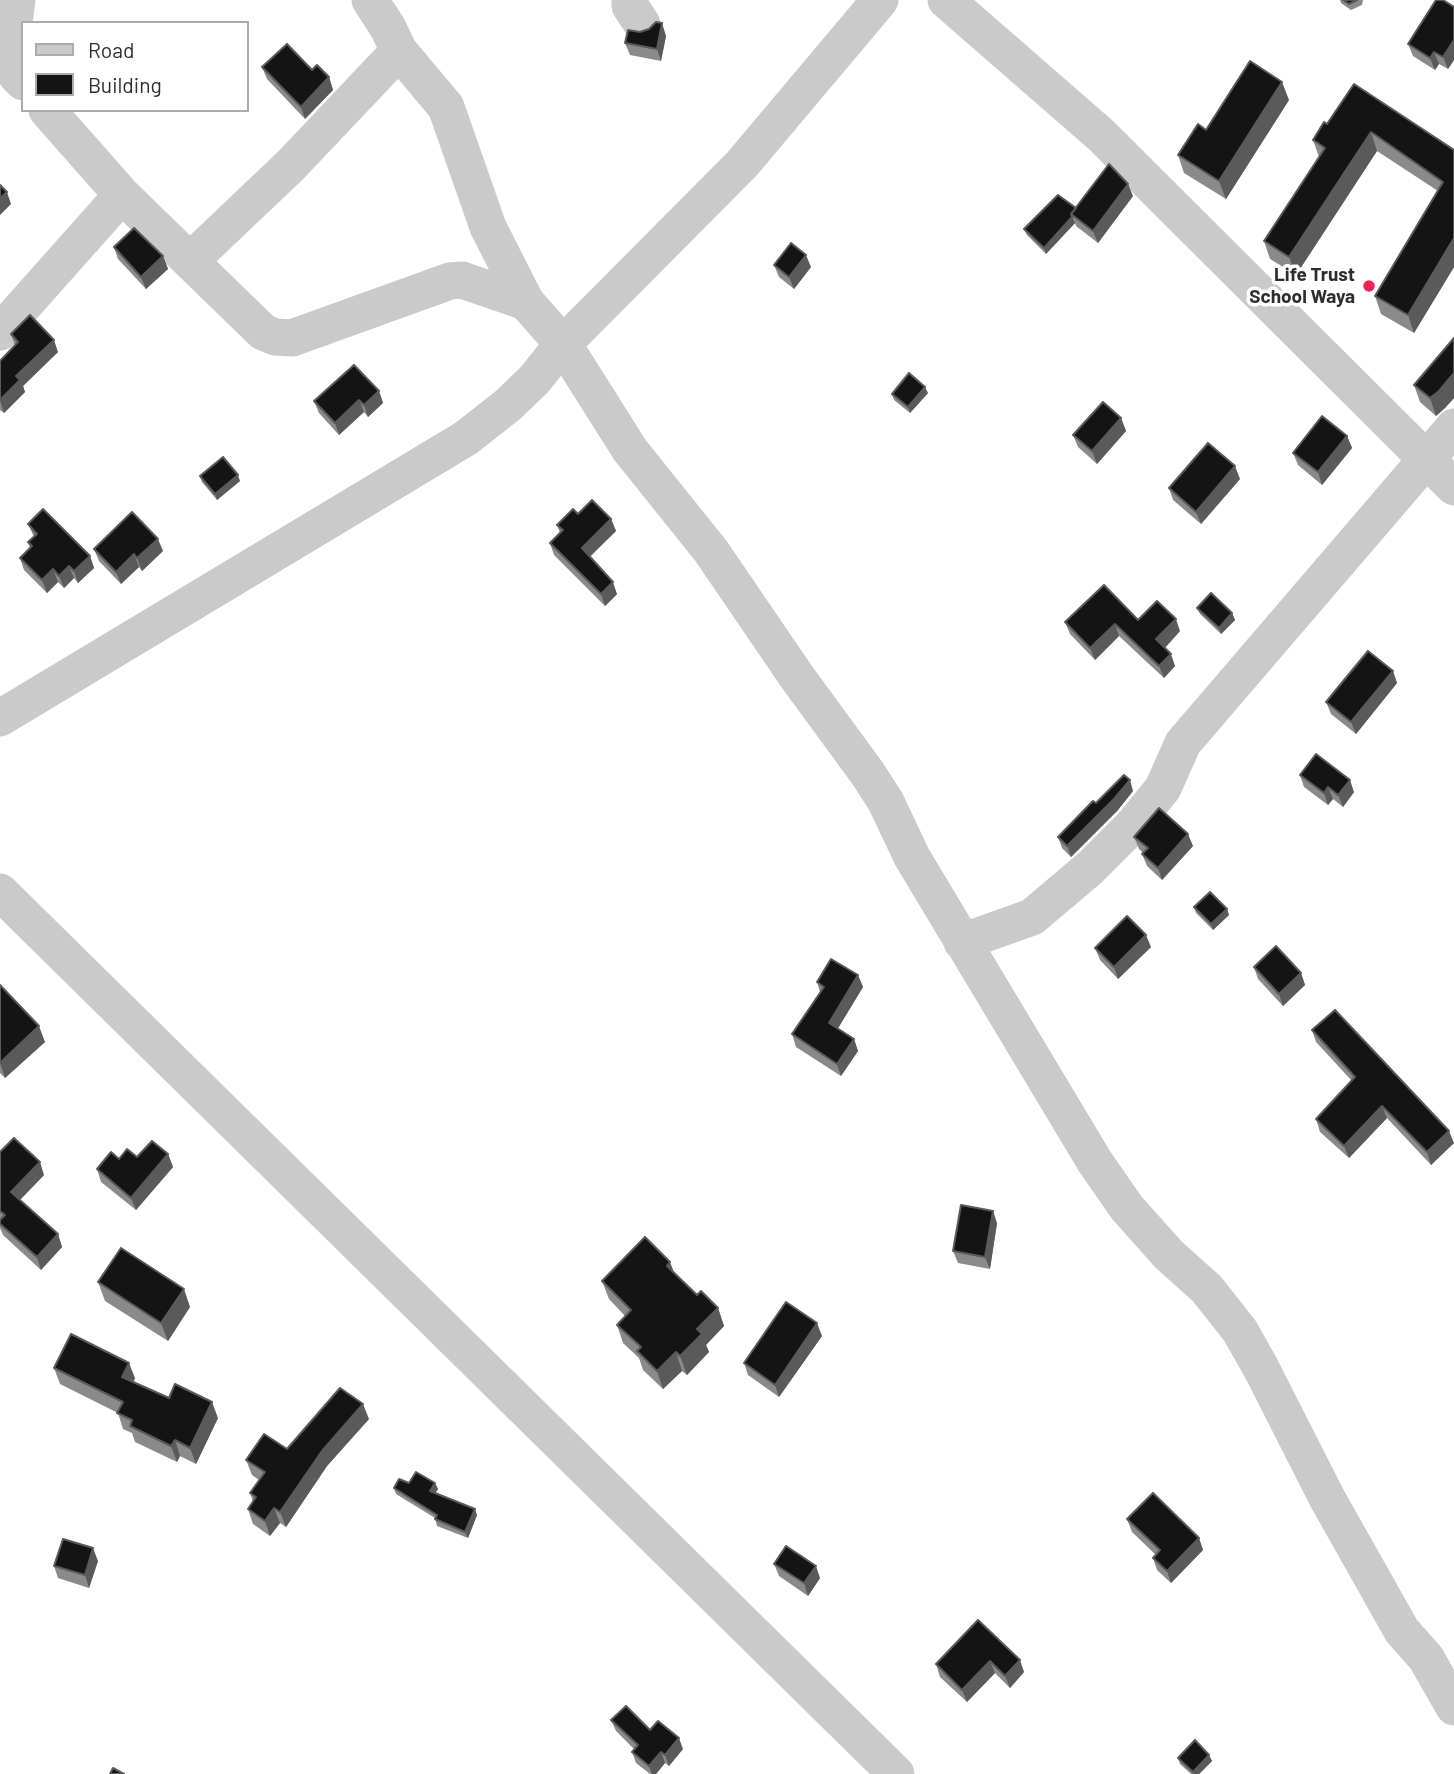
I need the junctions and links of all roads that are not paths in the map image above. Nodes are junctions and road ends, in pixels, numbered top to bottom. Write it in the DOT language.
graph roads {
  1 [pos="17,0"];
  2 [pos="370,0"];
  3 [pos="880,0"];
  4 [pos="946,0"];
  5 [pos="399,51"];
  6 [pos="21,80"];
  7 [pos="49,112"];
  8 [pos="122,195"];
  9 [pos="190,261"];
  10 [pos="526,302"];
  11 [pos="0,332"];
  12 [pos="563,344"];
  13 [pos="1454,427"];
  14 [pos="1427,460"];
  15 [pos="1454,487"];
  16 [pos="0,719"];
  17 [pos="0,892"];
  18 [pos="962,942"];
  19 [pos="1454,1707"];
  20 [pos="896,1774"];
  1 -- 6 [label="street"];
  2 -- 5 [label="street"];
  3 -- 12 [label="street"];
  4 -- 14 [label="street"];
  5 -- 9 [label="street"];
  5 -- 10 [label="street"];
  7 -- 8 [label="street"];
  8 -- 9 [label="street"];
  8 -- 11 [label="street"];
  9 -- 10 [label="street"];
  10 -- 12 [label="street"];
  12 -- 16 [label="street"];
  12 -- 18 [label="street"];
  13 -- 14 [label="street"];
  14 -- 15 [label="street"];
  14 -- 18 [label="street"];
  17 -- 20 [label="street"];
  18 -- 19 [label="street"];
}
